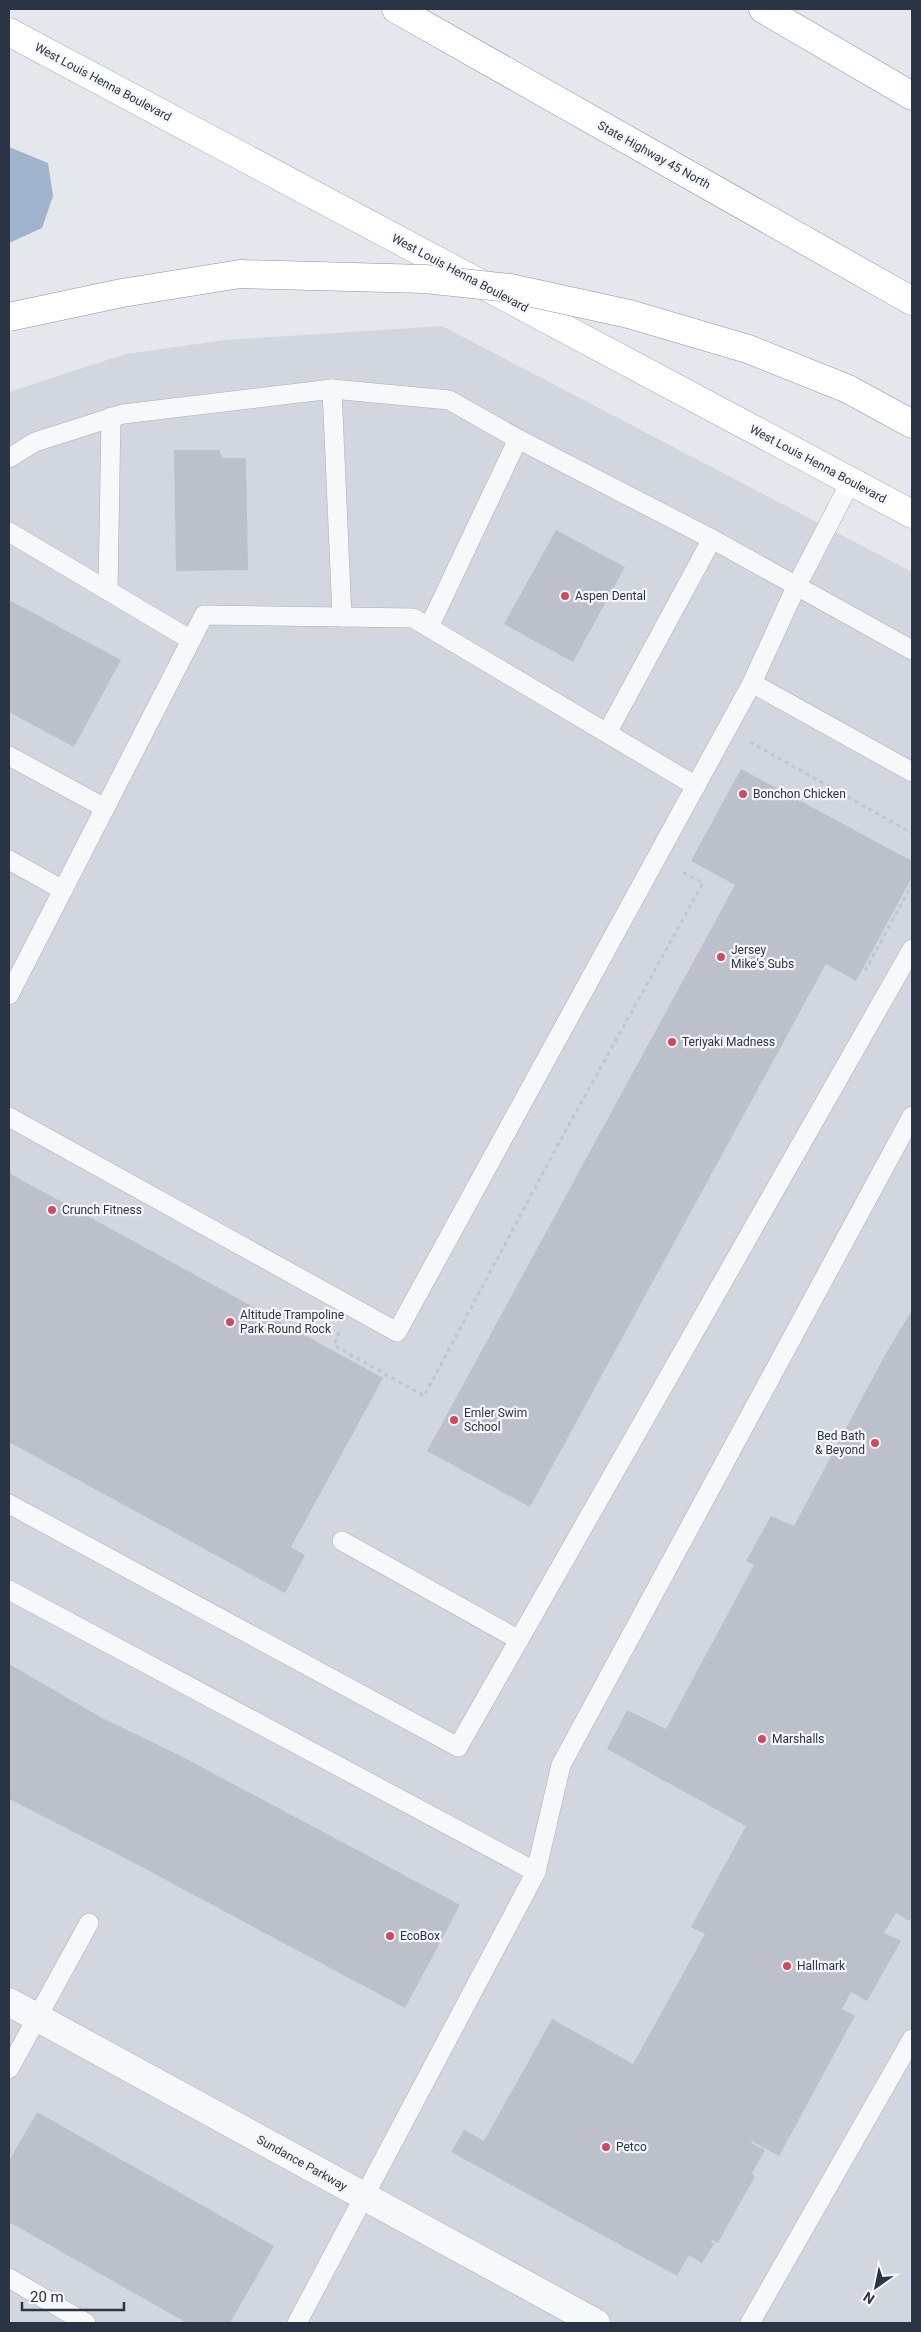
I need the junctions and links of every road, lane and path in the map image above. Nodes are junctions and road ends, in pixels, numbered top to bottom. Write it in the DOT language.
graph roads {
  1 [pos="396,9"];
  2 [pos="763,9"];
  3 [pos="9,32"];
  4 [pos="912,96"];
  5 [pos="912,301"];
  6 [pos="9,317"];
  7 [pos="332,389"];
  8 [pos="111,417"];
  9 [pos="912,424"];
  10 [pos="518,439"];
  11 [pos="9,458"];
  12 [pos="851,481"];
  13 [pos="912,514"];
  14 [pos="9,532"];
  15 [pos="712,539"];
  16 [pos="796,587"];
  17 [pos="108,591"];
  18 [pos="342,617"];
  19 [pos="428,628"];
  20 [pos="191,640"];
  21 [pos="912,650"];
  22 [pos="752,683"];
  23 [pos="606,733"];
  24 [pos="9,756"];
  25 [pos="912,772"];
  26 [pos="696,786"];
  27 [pos="105,808"];
  28 [pos="9,860"];
  29 [pos="912,884"];
  30 [pos="63,890"];
  31 [pos="912,949"];
  32 [pos="865,971"];
  33 [pos="9,995"];
  34 [pos="912,1116"];
  35 [pos="9,1117"];
  36 [pos="9,1504"];
  37 [pos="342,1541"];
  38 [pos="9,1590"];
  39 [pos="518,1640"];
  40 [pos="536,1872"];
  41 [pos="89,1923"];
  42 [pos="9,2002"];
  43 [pos="37,2018"];
  44 [pos="912,2039"];
  45 [pos="9,2069"];
  46 [pos="363,2196"];
  47 [pos="9,2278"];
  48 [pos="86,2323"];
  49 [pos="297,2323"];
  50 [pos="596,2323"];
  51 [pos="750,2323"];
  1 -- 5 [label="main road, State Highway 45 North"];
  2 -- 4 [label="main road"];
  3 -- 12 [label="main road, West Louis Henna Boulevard"];
  6 -- 9 [label="main road, bridge"];
  7 -- 8 [label="lane"];
  7 -- 10 [label="lane"];
  7 -- 18 [label="lane"];
  8 -- 11 [label="lane"];
  8 -- 17 [label="lane"];
  10 -- 15 [label="lane"];
  10 -- 19 [label="lane"];
  12 -- 13 [label="main road, West Louis Henna Boulevard"];
  12 -- 16 [label="lane"];
  14 -- 17 [label="lane"];
  15 -- 16 [label="lane"];
  15 -- 23 [label="lane"];
  16 -- 21 [label="lane"];
  16 -- 22 [label="lane"];
  17 -- 20 [label="lane"];
  18 -- 19 [label="lane"];
  18 -- 20 [label="lane"];
  19 -- 23 [label="lane"];
  20 -- 27 [label="lane"];
  22 -- 25 [label="lane"];
  22 -- 26 [label="lane"];
  23 -- 26 [label="lane"];
  24 -- 27 [label="lane"];
  26 -- 35 [label="lane"];
  27 -- 30 [label="lane"];
  28 -- 30 [label="lane"];
  29 -- 32 [label="path"];
  30 -- 33 [label="lane"];
  31 -- 39 [label="lane"];
  34 -- 40 [label="lane"];
  36 -- 39 [label="lane"];
  37 -- 39 [label="lane"];
  38 -- 40 [label="lane"];
  40 -- 46 [label="lane"];
  41 -- 43 [label="lane"];
  42 -- 43 [label="street, Sundance Parkway"];
  43 -- 45 [label="lane"];
  43 -- 46 [label="street, Sundance Parkway"];
  44 -- 51 [label="lane"];
  46 -- 49 [label="lane"];
  46 -- 50 [label="street, Sundance Parkway"];
  47 -- 48 [label="lane"];
}
